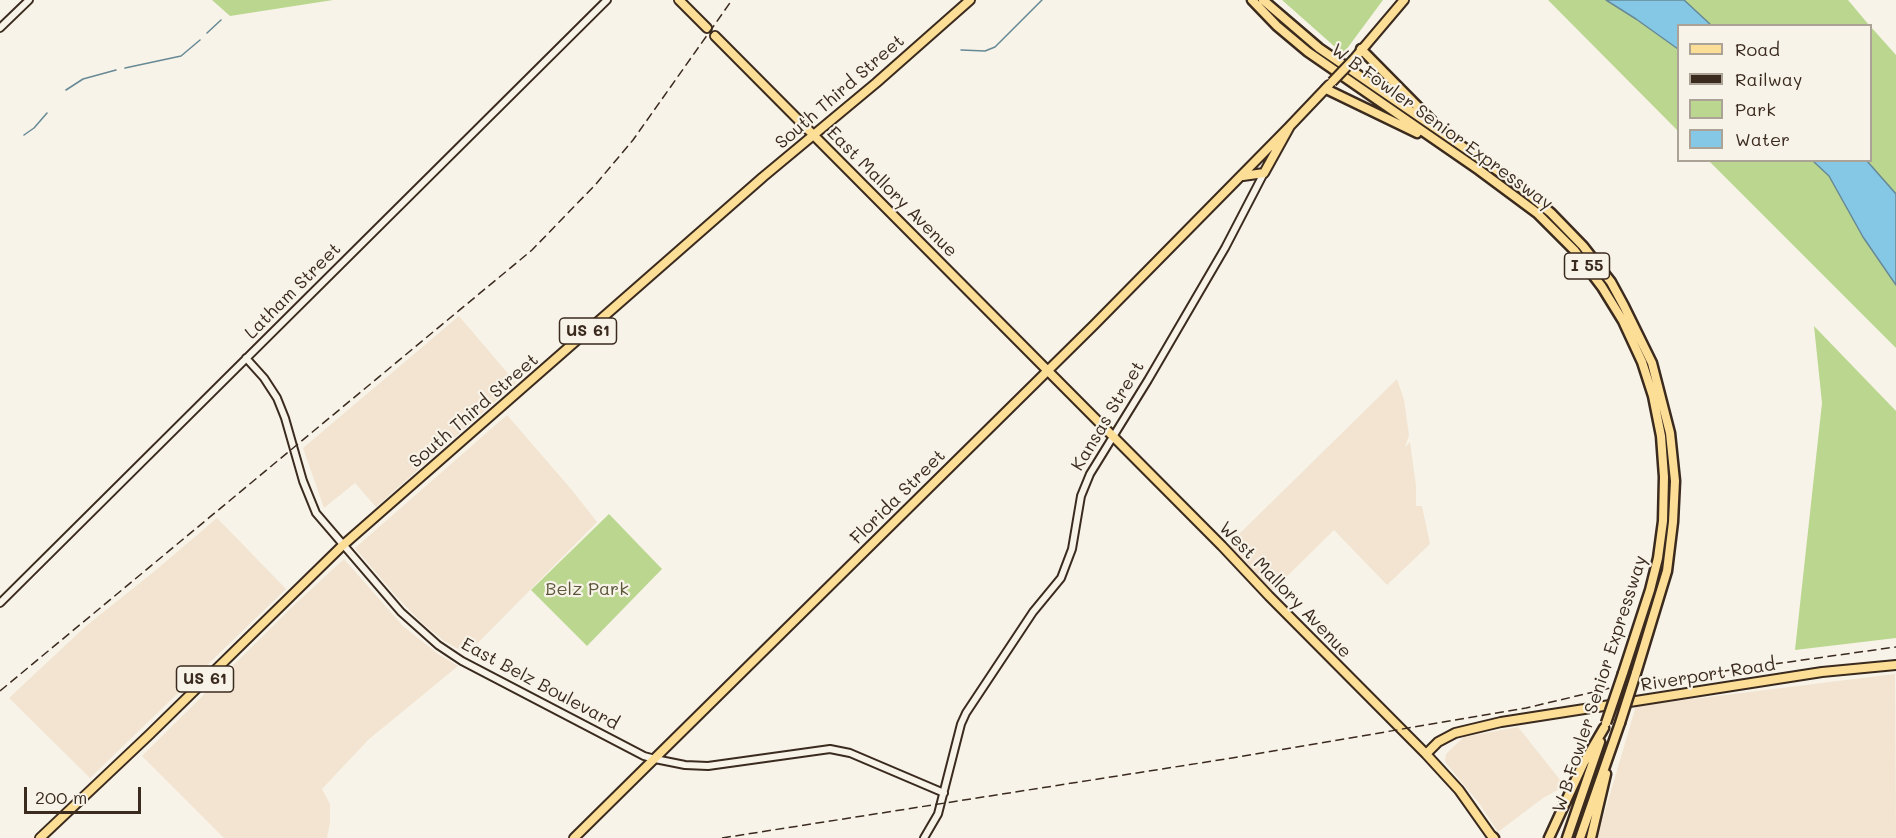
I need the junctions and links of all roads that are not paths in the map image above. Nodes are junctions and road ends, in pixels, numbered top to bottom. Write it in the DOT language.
graph roads {
  1 [pos="29,0"];
  2 [pos="607,0"];
  3 [pos="679,0"];
  4 [pos="970,0"];
  5 [pos="1252,0"];
  6 [pos="1263,0"];
  7 [pos="1404,0"];
  8 [pos="0,28"];
  9 [pos="707,28"];
  10 [pos="715,36"];
  11 [pos="1361,49"];
  12 [pos="1326,89"];
  13 [pos="1290,126"];
  14 [pos="814,136"];
  15 [pos="1453,147"];
  16 [pos="1264,173"];
  17 [pos="1242,176"];
  18 [pos="246,358"];
  19 [pos="1047,370"];
  20 [pos="1113,437"];
  21 [pos="342,546"];
  22 [pos="0,603"];
  23 [pos="1896,665"];
  24 [pos="1605,726"];
  25 [pos="1426,754"];
  26 [pos="655,759"];
  27 [pos="1601,783"];
  28 [pos="944,793"];
  29 [pos="1592,834"];
  30 [pos="40,838"];
  31 [pos="574,838"];
  32 [pos="924,838"];
  33 [pos="1493,838"];
  34 [pos="1549,838"];
  35 [pos="1568,838"];
  36 [pos="1580,838"];
  1 -- 8 [label="street"];
  2 -- 18 [label="street, Latham Street"];
  3 -- 9 [label="main road"];
  4 -- 14 [label="main road, South Third Street / US 61"];
  5 -- 15 [label="highway, W B Fowler Senior Expressway / I 55"];
  6 -- 15 [label="highway, W B Fowler Senior Expressway / I 55"];
  7 -- 11 [label="main road, Kansas Street"];
  10 -- 14 [label="main road, East Mallory Avenue"];
  11 -- 12 [label="main road, Kansas Street, bridge"];
  11 -- 15 [label="highway"];
  12 -- 13 [label="main road, Kansas Street"];
  12 -- 15 [label="highway"];
  13 -- 16 [label="main road, Kansas Street"];
  13 -- 17 [label="main road, Florida Street"];
  14 -- 19 [label="main road, East Mallory Avenue"];
  14 -- 21 [label="main road, South Third Street / US 61"];
  15 -- 24 [label="highway, W B Fowler Senior Expressway / I 55, bridge"];
  15 -- 27 [label="highway, W B Fowler Senior Expressway / I 55, bridge"];
  16 -- 17 [label="main road"];
  16 -- 20 [label="street, Kansas Street"];
  17 -- 19 [label="main road, Florida Street"];
  18 -- 21 [label="street, East Belz Boulevard"];
  18 -- 22 [label="street, Latham Street"];
  19 -- 20 [label="main road, West Mallory Avenue"];
  19 -- 26 [label="main road, Florida Street"];
  20 -- 25 [label="main road, West Mallory Avenue"];
  20 -- 28 [label="street, Kansas Street"];
  21 -- 26 [label="street, East Belz Boulevard"];
  21 -- 30 [label="main road, South Third Street / US 61"];
  23 -- 25 [label="main road, Riverport Road"];
  24 -- 34 [label="highway"];
  24 -- 35 [label="highway, W B Fowler Senior Expressway / I 55"];
  25 -- 33 [label="main road, West Mallory Avenue"];
  26 -- 28 [label="street, East Belz Boulevard"];
  26 -- 31 [label="main road, Florida Street"];
  27 -- 29 [label="highway"];
  27 -- 36 [label="highway, W B Fowler Senior Expressway / I 55"];
  28 -- 32 [label="street, Kansas Street"];
}
